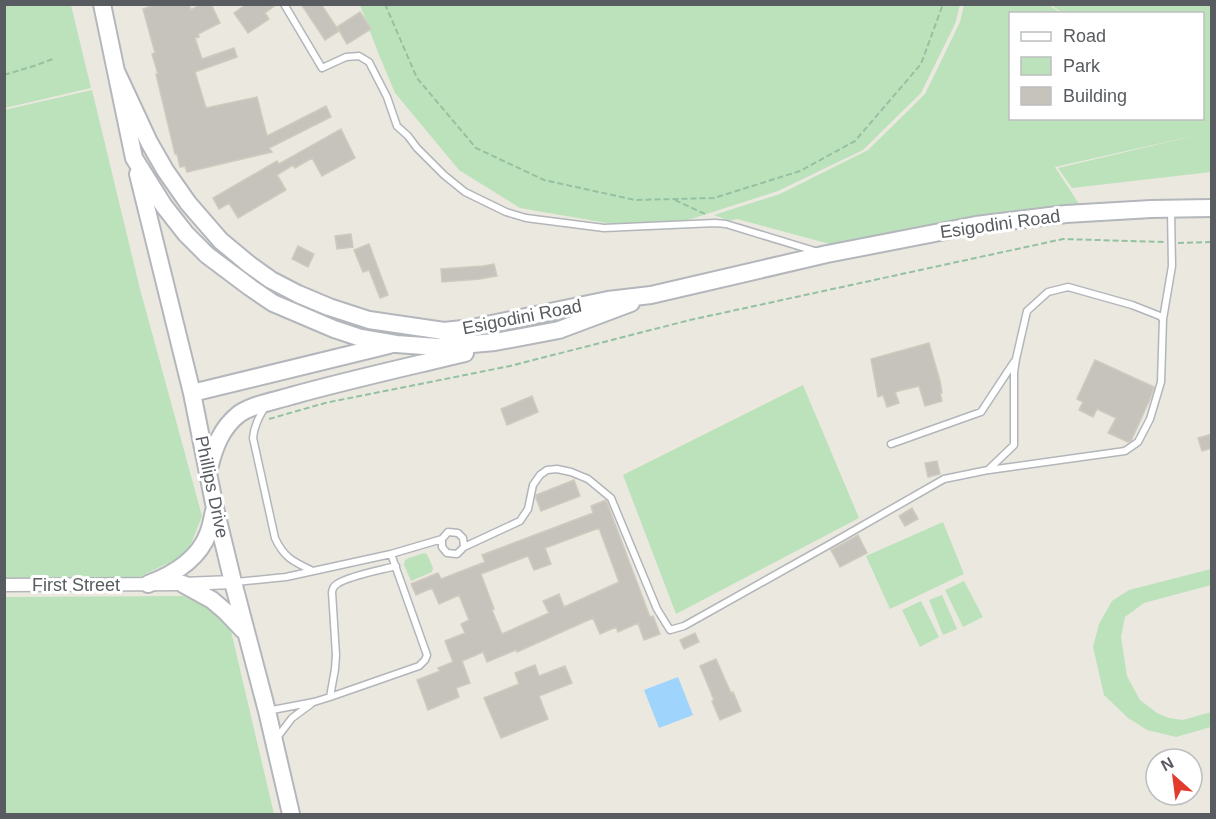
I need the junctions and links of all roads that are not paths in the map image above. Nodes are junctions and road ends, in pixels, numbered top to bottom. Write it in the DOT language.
graph roads {
  1 [pos="102,4"];
  2 [pos="284,4"];
  3 [pos="116,70"];
  4 [pos="134,159"];
  5 [pos="1171,208"];
  6 [pos="1212,208"];
  7 [pos="827,254"];
  8 [pos="651,295"];
  9 [pos="1163,319"];
  10 [pos="559,330"];
  11 [pos="444,331"];
  12 [pos="396,344"];
  13 [pos="1016,359"];
  14 [pos="192,393"];
  15 [pos="268,403"];
  16 [pos="891,444"];
  17 [pos="988,470"];
  18 [pos="208,471"];
  19 [pos="215,508"];
  20 [pos="442,538"];
  21 [pos="464,547"];
  22 [pos="391,554"];
  23 [pos="396,566"];
  24 [pos="313,571"];
  25 [pos="233,582"];
  26 [pos="148,584"];
  27 [pos="183,584"];
  28 [pos="4,585"];
  29 [pos="246,633"];
  30 [pos="330,697"];
  31 [pos="314,702"];
  32 [pos="267,711"];
  33 [pos="274,742"];
  34 [pos="291,814"];
  1 -- 3 [label="main road, Esigodini Road"];
  2 -- 7 [label="lane"];
  3 -- 4 [label="main road, Esigodini Road"];
  3 -- 11 [label="main road, Esigodini Road"];
  4 -- 12 [label="main road, Esigodini Road"];
  4 -- 14 [label="main road, Phillips Drive"];
  5 -- 6 [label="main road, Esigodini Road"];
  5 -- 7 [label="main road, Esigodini Road"];
  5 -- 9 [label="lane"];
  7 -- 8 [label="main road, Esigodini Road"];
  8 -- 10 [label="main road, Esigodini Road"];
  8 -- 11 [label="main road, Esigodini Road"];
  9 -- 13 [label="lane"];
  9 -- 17 [label="lane"];
  10 -- 12 [label="main road, Esigodini Road"];
  10 -- 15 [label="main road"];
  11 -- 12 [label="main road"];
  12 -- 14 [label="main road"];
  13 -- 16 [label="lane"];
  13 -- 17 [label="lane"];
  14 -- 18 [label="main road, Phillips Drive"];
  15 -- 18 [label="main road"];
  15 -- 24 [label="lane"];
  17 -- 21 [label="lane"];
  18 -- 19 [label="main road, Phillips Drive"];
  19 -- 25 [label="main road, Phillips Drive"];
  19 -- 26 [label="main road"];
  20 -- 21 [label="lane"];
  20 -- 21 [label="lane"];
  20 -- 22 [label="lane"];
  22 -- 23 [label="lane"];
  22 -- 24 [label="lane"];
  23 -- 30 [label="lane"];
  23 -- 30 [label="lane"];
  24 -- 25 [label="lane"];
  25 -- 27 [label="street, First Street"];
  25 -- 29 [label="main road, Phillips Drive"];
  26 -- 27 [label="street, First Street"];
  26 -- 28 [label="street, First Street"];
  27 -- 29 [label="main road"];
  29 -- 32 [label="main road, Phillips Drive"];
  30 -- 31 [label="lane"];
  31 -- 32 [label="lane"];
  31 -- 33 [label="lane"];
  32 -- 33 [label="main road, Phillips Drive"];
  33 -- 34 [label="main road, Phillips Drive"];
}
